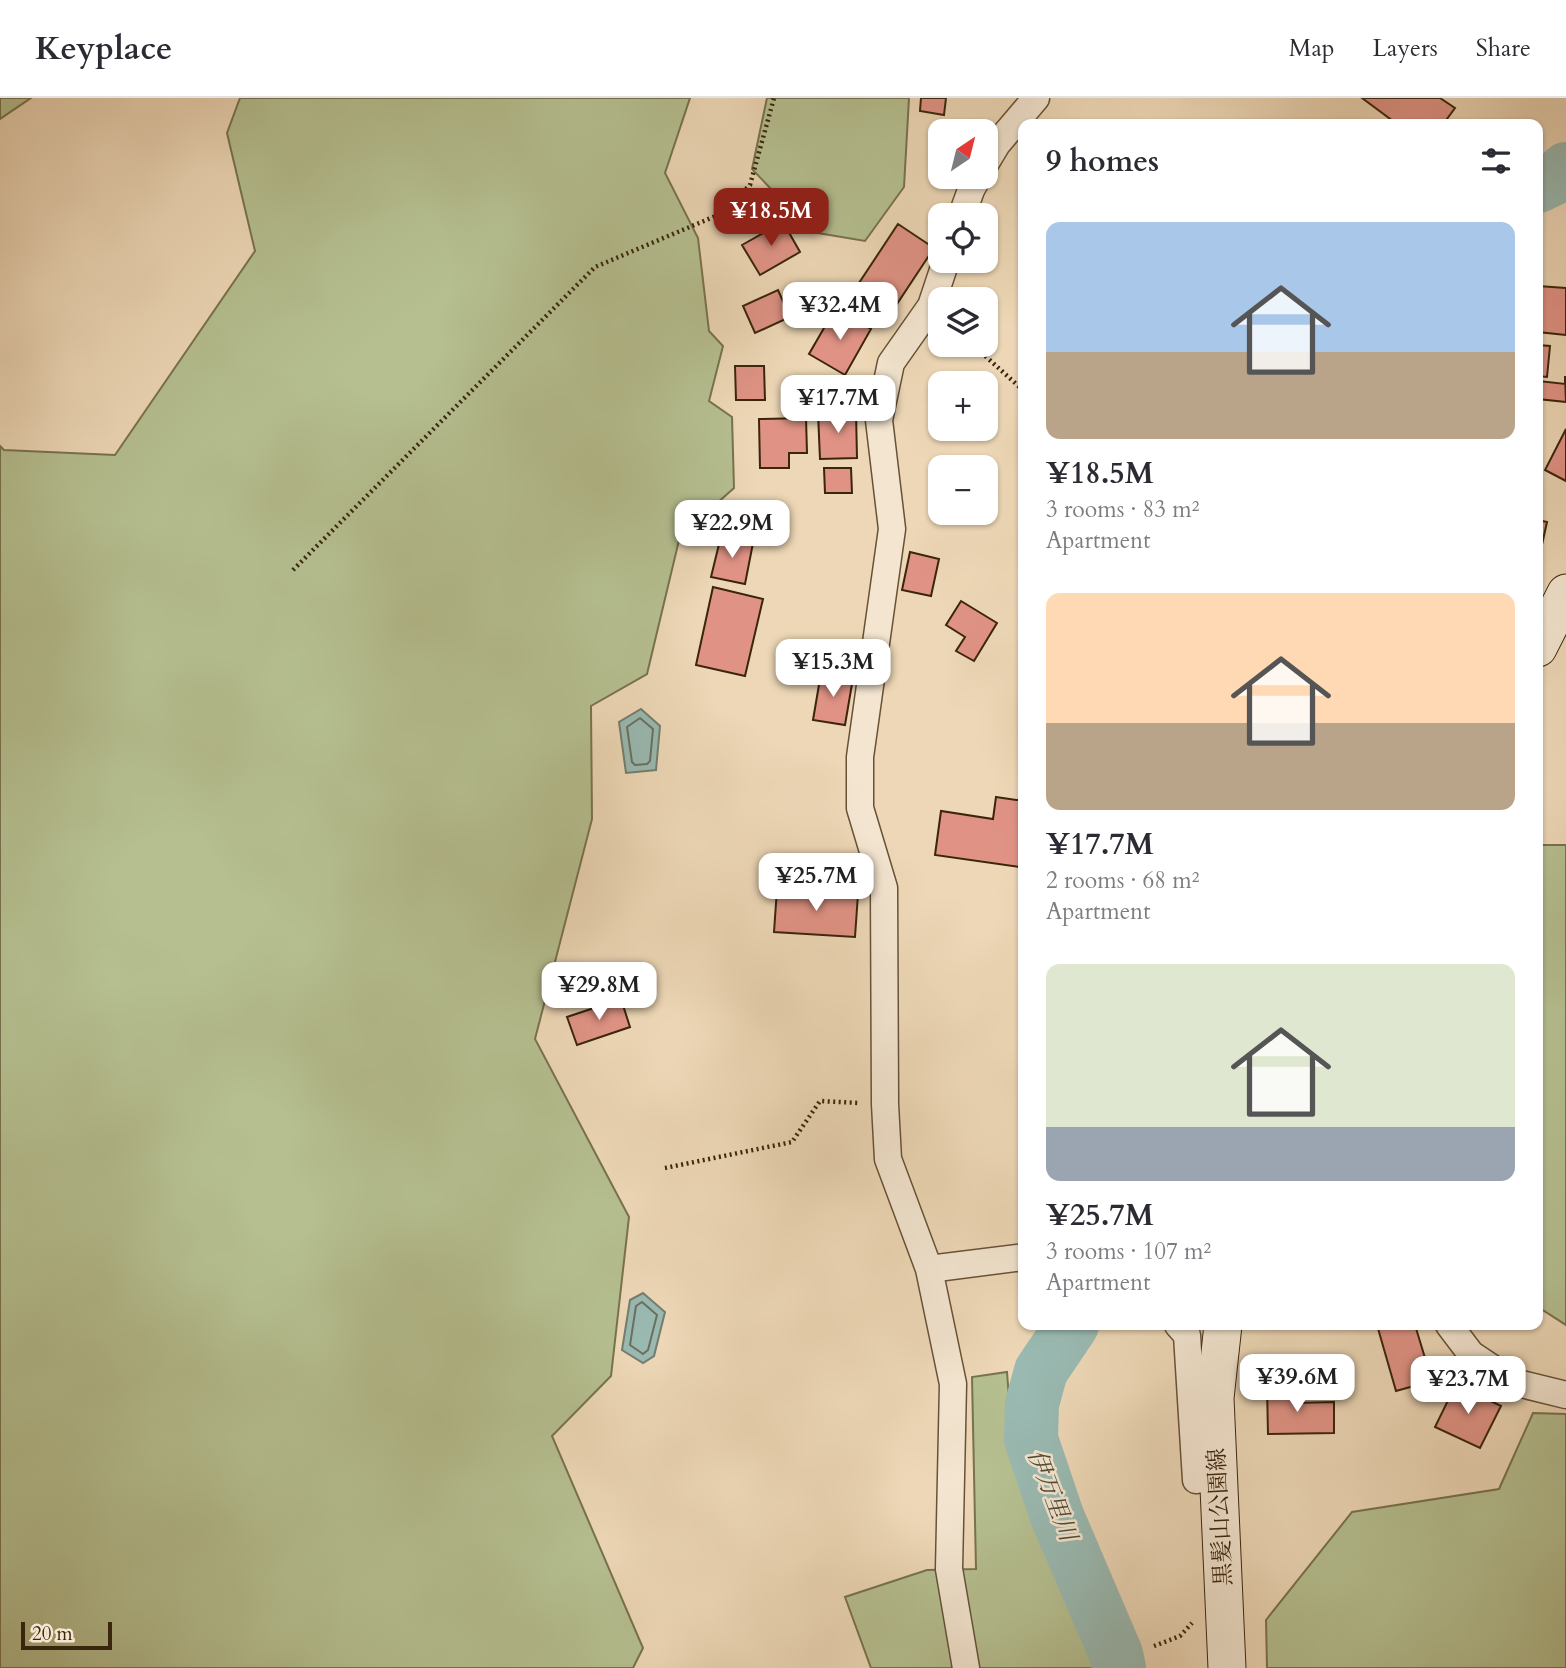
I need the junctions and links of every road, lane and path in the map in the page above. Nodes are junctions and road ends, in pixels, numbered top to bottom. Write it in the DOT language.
graph roads {
  1 [pos="774,98"];
  2 [pos="1036,98"];
  3 [pos="1018,119"];
  4 [pos="1018,119"];
  5 [pos="998,143"];
  6 [pos="942,273"];
  7 [pos="986,357"];
  8 [pos="1018,386"];
  9 [pos="293,570"];
  10 [pos="1566,593"];
  11 [pos="1543,638"];
  12 [pos="885,1104"];
  13 [pos="665,1168"];
  14 [pos="1018,1258"];
  15 [pos="929,1269"];
  16 [pos="1182,1330"];
  17 [pos="1222,1330"];
  18 [pos="1453,1330"];
  19 [pos="1566,1395"];
  20 [pos="1219,1475"];
  21 [pos="966,1668"];
  22 [pos="1227,1668"];
  1 -- 9 [label="path"];
  2 -- 4 [label="street"];
  3 -- 5 [label="street"];
  6 -- 12 [label="street"];
  7 -- 8 [label="path"];
  10 -- 11 [label="main road"];
  12 -- 13 [label="path"];
  12 -- 15 [label="street"];
  14 -- 15 [label="street"];
  15 -- 21 [label="street"];
  16 -- 20 [label="street"];
  17 -- 20 [label="main road, 黒髪山公園線"];
  18 -- 19 [label="street"];
  20 -- 22 [label="main road, 黒髪山公園線"];
}
